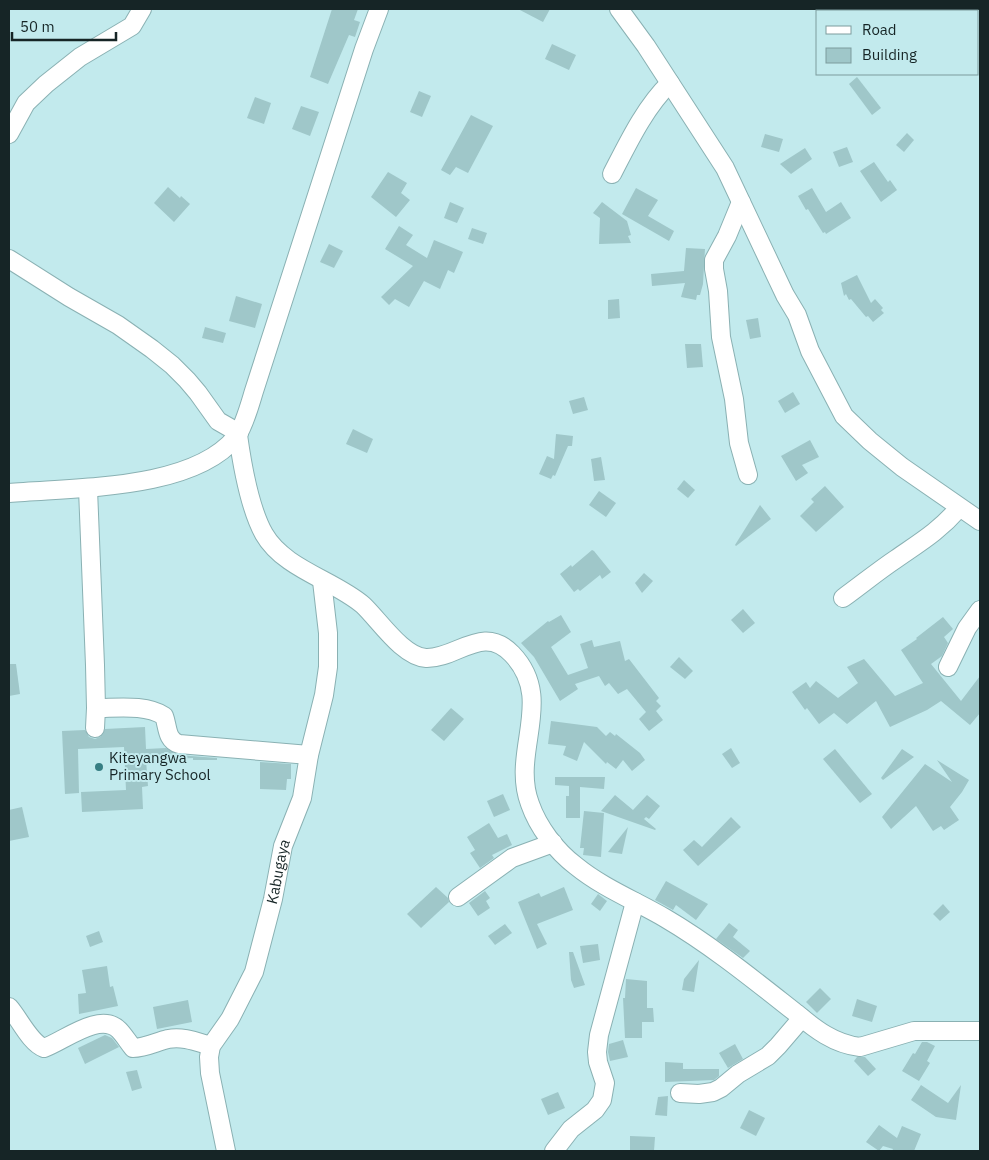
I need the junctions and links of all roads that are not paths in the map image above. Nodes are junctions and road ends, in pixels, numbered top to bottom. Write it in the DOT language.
graph roads {
  1 [pos="142,9"];
  2 [pos="379,9"];
  3 [pos="619,9"];
  4 [pos="670,83"];
  5 [pos="9,134"];
  6 [pos="612,174"];
  7 [pos="741,202"];
  8 [pos="9,258"];
  9 [pos="238,434"];
  10 [pos="748,475"];
  11 [pos="88,489"];
  12 [pos="9,493"];
  13 [pos="959,508"];
  14 [pos="980,521"];
  15 [pos="322,581"];
  16 [pos="844,598"];
  17 [pos="980,610"];
  18 [pos="948,667"];
  19 [pos="96,708"];
  20 [pos="95,728"];
  21 [pos="309,755"];
  22 [pos="553,843"];
  23 [pos="458,897"];
  24 [pos="635,902"];
  25 [pos="9,1007"];
  26 [pos="802,1018"];
  27 [pos="980,1031"];
  28 [pos="211,1046"];
  29 [pos="680,1093"];
  30 [pos="226,1151"];
  31 [pos="554,1151"];
  1 -- 5 [label="street"];
  2 -- 9 [label="street"];
  3 -- 4 [label="street"];
  4 -- 6 [label="street"];
  4 -- 7 [label="street"];
  7 -- 10 [label="street"];
  7 -- 13 [label="street"];
  8 -- 9 [label="street"];
  9 -- 11 [label="street"];
  9 -- 15 [label="street"];
  11 -- 12 [label="street"];
  11 -- 19 [label="street"];
  13 -- 14 [label="street"];
  13 -- 16 [label="street"];
  15 -- 21 [label="street, Kabugaya"];
  15 -- 22 [label="street"];
  17 -- 18 [label="street"];
  19 -- 20 [label="street"];
  19 -- 21 [label="street"];
  21 -- 28 [label="street, Kabugaya"];
  22 -- 23 [label="street"];
  22 -- 24 [label="street"];
  24 -- 26 [label="street"];
  24 -- 31 [label="street"];
  25 -- 28 [label="street"];
  26 -- 27 [label="street"];
  26 -- 29 [label="street"];
  28 -- 30 [label="street"];
}
